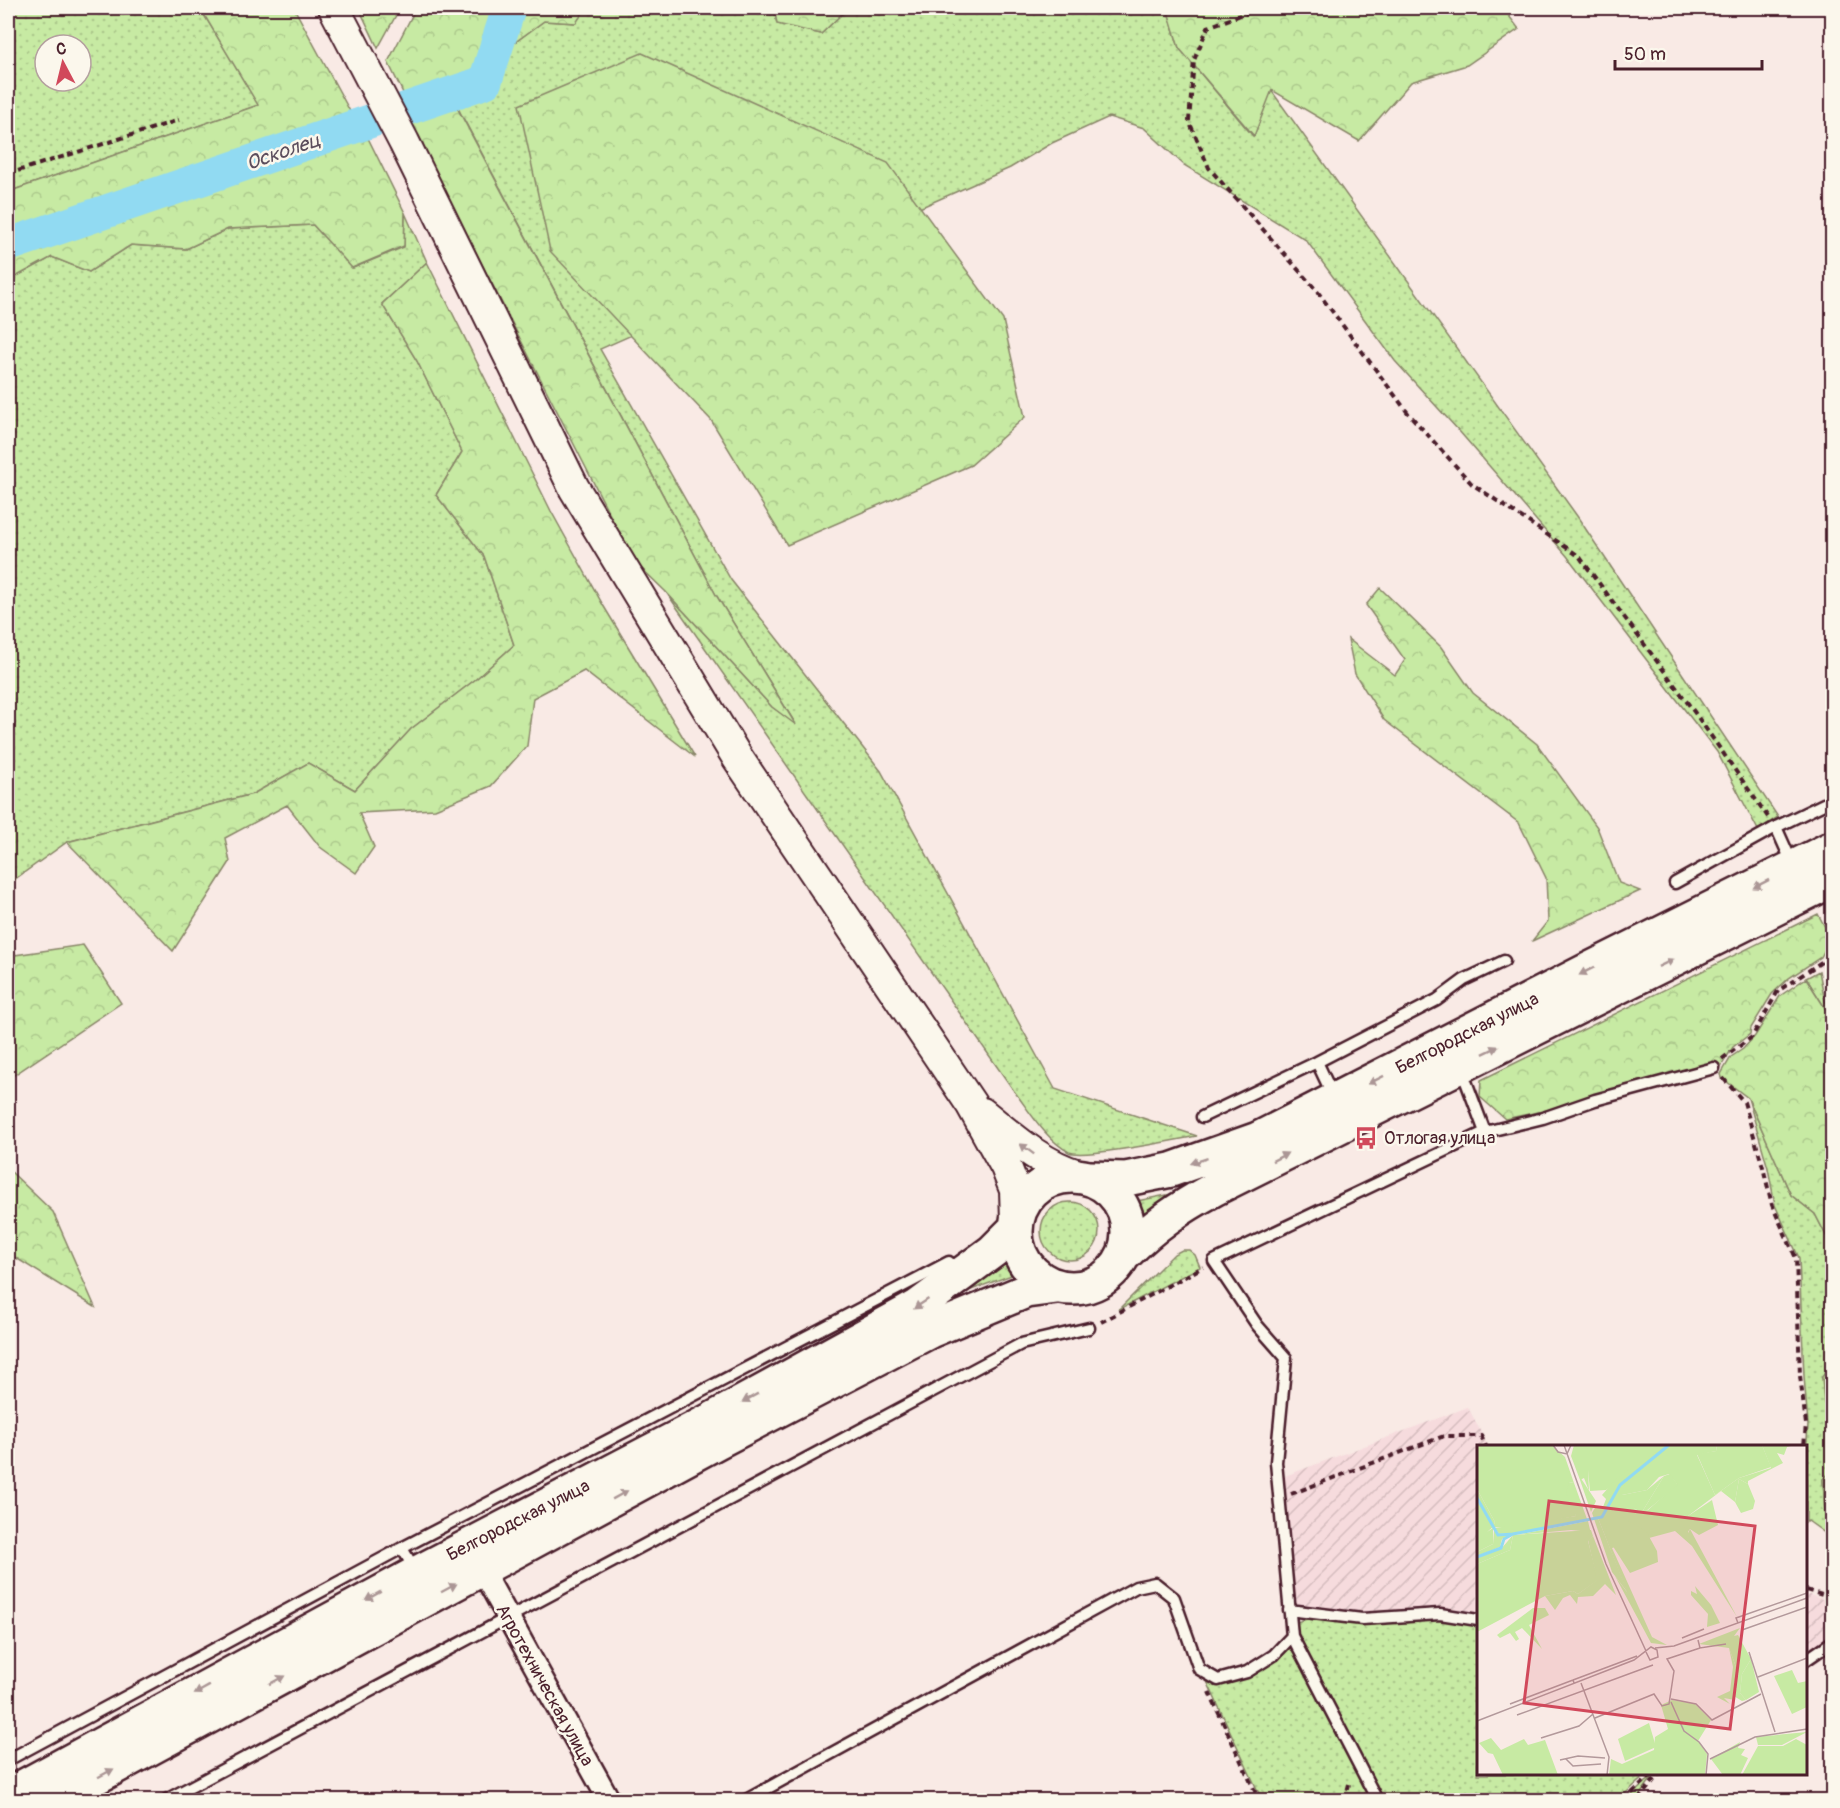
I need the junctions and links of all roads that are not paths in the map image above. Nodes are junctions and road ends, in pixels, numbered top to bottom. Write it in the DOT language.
graph roads {
  1 [pos="334,8"];
  2 [pos="1833,800"];
  3 [pos="1776,827"];
  4 [pos="1833,848"];
  5 [pos="1794,867"];
  6 [pos="1833,880"];
  7 [pos="1675,883"];
  8 [pos="1504,961"];
  9 [pos="1317,1062"];
  10 [pos="1460,1065"];
  11 [pos="1714,1068"];
  12 [pos="1335,1101"];
  13 [pos="971,1104"];
  14 [pos="1202,1117"];
  15 [pos="1485,1132"];
  16 [pos="1084,1177"];
  17 [pos="1016,1224"];
  18 [pos="1125,1254"];
  19 [pos="949,1262"];
  20 [pos="1057,1287"];
  21 [pos="1089,1328"];
  22 [pos="409,1560"];
  23 [pos="482,1570"];
  24 [pos="1289,1610"];
  25 [pos="507,1617"];
  26 [pos="1477,1620"];
  27 [pos="1292,1636"];
  28 [pos="1833,1642"];
  29 [pos="1807,1659"];
  30 [pos="8,1760"];
  31 [pos="8,1795"];
  32 [pos="54,1800"];
  33 [pos="166,1800"];
  34 [pos="609,1800"];
  35 [pos="746,1800"];
  36 [pos="1377,1800"];
  1 -- 13 [label="main road"];
  2 -- 3 [label="lane"];
  3 -- 5 [label="lane"];
  3 -- 7 [label="lane"];
  4 -- 5 [label="main road, Белгородская улица"];
  5 -- 12 [label="main road, Белгородская улица, one-way"];
  10 -- 6 [label="main road, Белгородская улица, one-way"];
  8 -- 9 [label="lane"];
  9 -- 12 [label="lane"];
  9 -- 14 [label="lane"];
  10 -- 15 [label="lane"];
  18 -- 10 [label="main road, Белгородская улица, one-way"];
  11 -- 15 [label="lane"];
  12 -- 16 [label="main road, Белгородская улица, one-way"];
  16 -- 13 [label="main road, one-way"];
  13 -- 17 [label="main road"];
  15 -- 24 [label="lane"];
  16 -- 17 [label="main road"];
  16 -- 18 [label="main road"];
  17 -- 20 [label="main road"];
  17 -- 22 [label="main road, Белгородская улица, one-way"];
  18 -- 20 [label="main road"];
  19 -- 22 [label="lane"];
  23 -- 20 [label="main road, Белгородская улица, one-way"];
  21 -- 25 [label="lane"];
  22 -- 30 [label="lane"];
  22 -- 31 [label="main road, Белгородская улица, one-way"];
  23 -- 25 [label="street, Агротехническая улица"];
  32 -- 23 [label="main road, Белгородская улица, one-way"];
  24 -- 26 [label="lane"];
  24 -- 27 [label="lane"];
  25 -- 33 [label="lane"];
  25 -- 34 [label="street, Агротехническая улица"];
  27 -- 35 [label="lane"];
  27 -- 36 [label="lane"];
  28 -- 29 [label="lane"];
}
